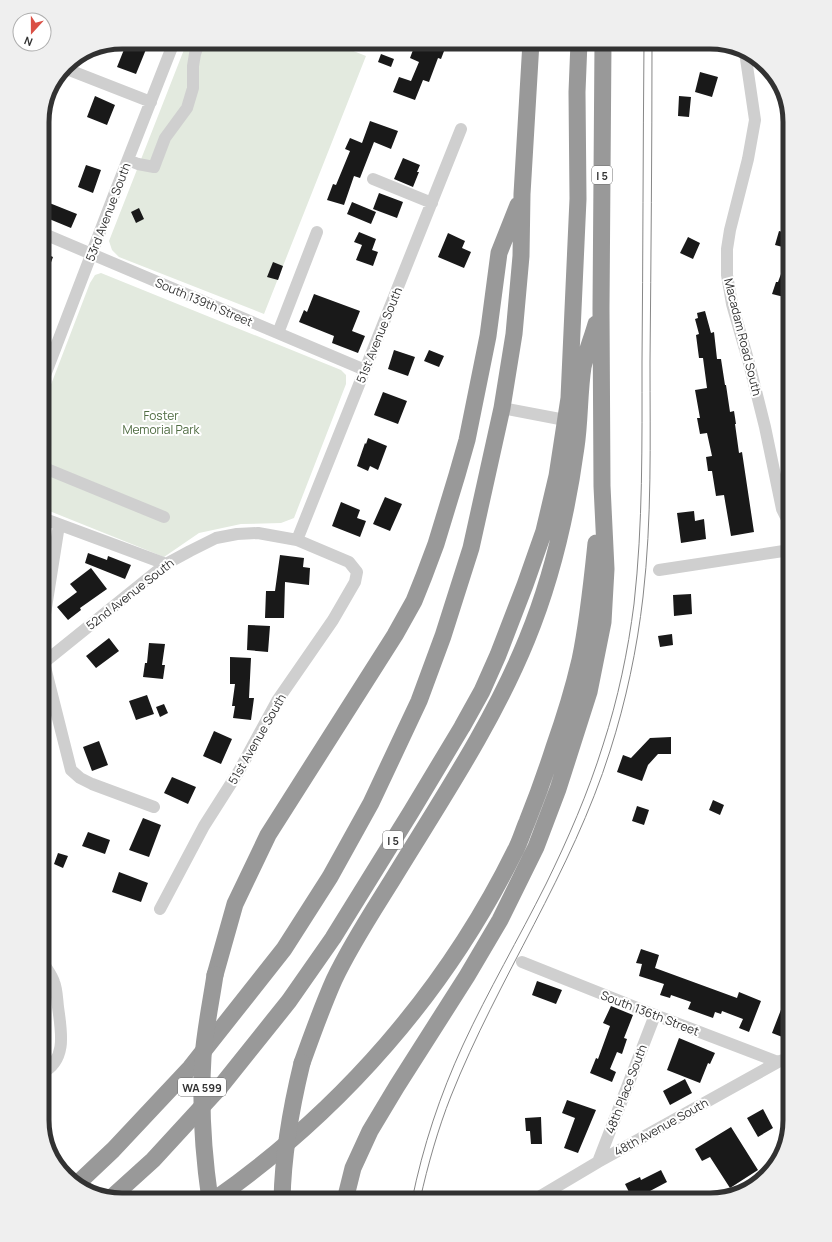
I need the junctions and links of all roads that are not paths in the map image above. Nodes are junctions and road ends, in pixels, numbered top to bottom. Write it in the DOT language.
graph roads {
  1 [pos="171,49"];
  2 [pos="198,49"];
  3 [pos="530,49"];
  4 [pos="579,49"];
  5 [pos="603,49"];
  6 [pos="746,59"];
  7 [pos="70,70"];
  8 [pos="151,102"];
  9 [pos="461,129"];
  10 [pos="128,160"];
  11 [pos="373,179"];
  12 [pos="522,194"];
  13 [pos="432,203"];
  14 [pos="317,232"];
  15 [pos="49,236"];
  16 [pos="91,254"];
  17 [pos="601,309"];
  18 [pos="278,333"];
  19 [pos="49,364"];
  20 [pos="365,370"];
  21 [pos="502,408"];
  22 [pos="565,420"];
  23 [pos="49,470"];
  24 [pos="602,486"];
  25 [pos="783,510"];
  26 [pos="164,516"];
  27 [pos="49,521"];
  28 [pos="59,525"];
  29 [pos="297,540"];
  30 [pos="783,551"];
  31 [pos="166,564"];
  32 [pos="659,570"];
  33 [pos="357,572"];
  34 [pos="49,589"];
  35 [pos="49,658"];
  36 [pos="49,685"];
  37 [pos="154,807"];
  38 [pos="160,909"];
  39 [pos="522,962"];
  40 [pos="49,973"];
  41 [pos="655,1015"];
  42 [pos="783,1060"];
  43 [pos="778,1062"];
  44 [pos="49,1068"];
  45 [pos="598,1162"];
  46 [pos="81,1180"];
  47 [pos="117,1193"];
  48 [pos="209,1193"];
  49 [pos="223,1193"];
  50 [pos="282,1193"];
  51 [pos="347,1193"];
  52 [pos="546,1193"];
  1 -- 8 [label="street, 53rd Avenue South"];
  2 -- 10 [label="street"];
  3 -- 12 [label="highway"];
  4 -- 22 [label="highway, I 5"];
  5 -- 17 [label="highway, I 5"];
  6 -- 25 [label="street, Macadam Road South"];
  7 -- 8 [label="street"];
  8 -- 10 [label="street, 53rd Avenue South"];
  9 -- 13 [label="street, 51st Avenue South"];
  10 -- 16 [label="street, 53rd Avenue South"];
  11 -- 13 [label="street"];
  12 -- 21 [label="highway"];
  12 -- 48 [label="highway, WA 599, bridge"];
  13 -- 20 [label="street, 51st Avenue South"];
  14 -- 18 [label="street"];
  15 -- 16 [label="street, South 139th Street"];
  16 -- 18 [label="street, South 139th Street"];
  16 -- 19 [label="street, 53rd Avenue South"];
  17 -- 24 [label="highway, I 5"];
  17 -- 50 [label="highway, bridge"];
  18 -- 20 [label="street, South 139th Street"];
  20 -- 29 [label="street, 51st Avenue South"];
  21 -- 22 [label="street"];
  21 -- 46 [label="highway"];
  22 -- 47 [label="highway, I 5"];
  23 -- 26 [label="street"];
  24 -- 49 [label="highway, I 5"];
  24 -- 51 [label="highway"];
  27 -- 28 [label="street"];
  28 -- 31 [label="street"];
  28 -- 34 [label="street"];
  29 -- 31 [label="street, 52nd Avenue South"];
  29 -- 33 [label="street, 52nd Avenue South"];
  30 -- 32 [label="street"];
  31 -- 35 [label="street, 52nd Avenue South"];
  33 -- 38 [label="street, 51st Avenue South"];
  36 -- 37 [label="street"];
  39 -- 41 [label="street, South 136th Street"];
  40 -- 44 [label="street"];
  41 -- 43 [label="street, South 136th Street"];
  41 -- 45 [label="street, 48th Place South"];
  42 -- 43 [label="street, 48th Avenue South"];
  43 -- 45 [label="street, 48th Avenue South"];
  45 -- 52 [label="street, 48th Avenue South"];
}
